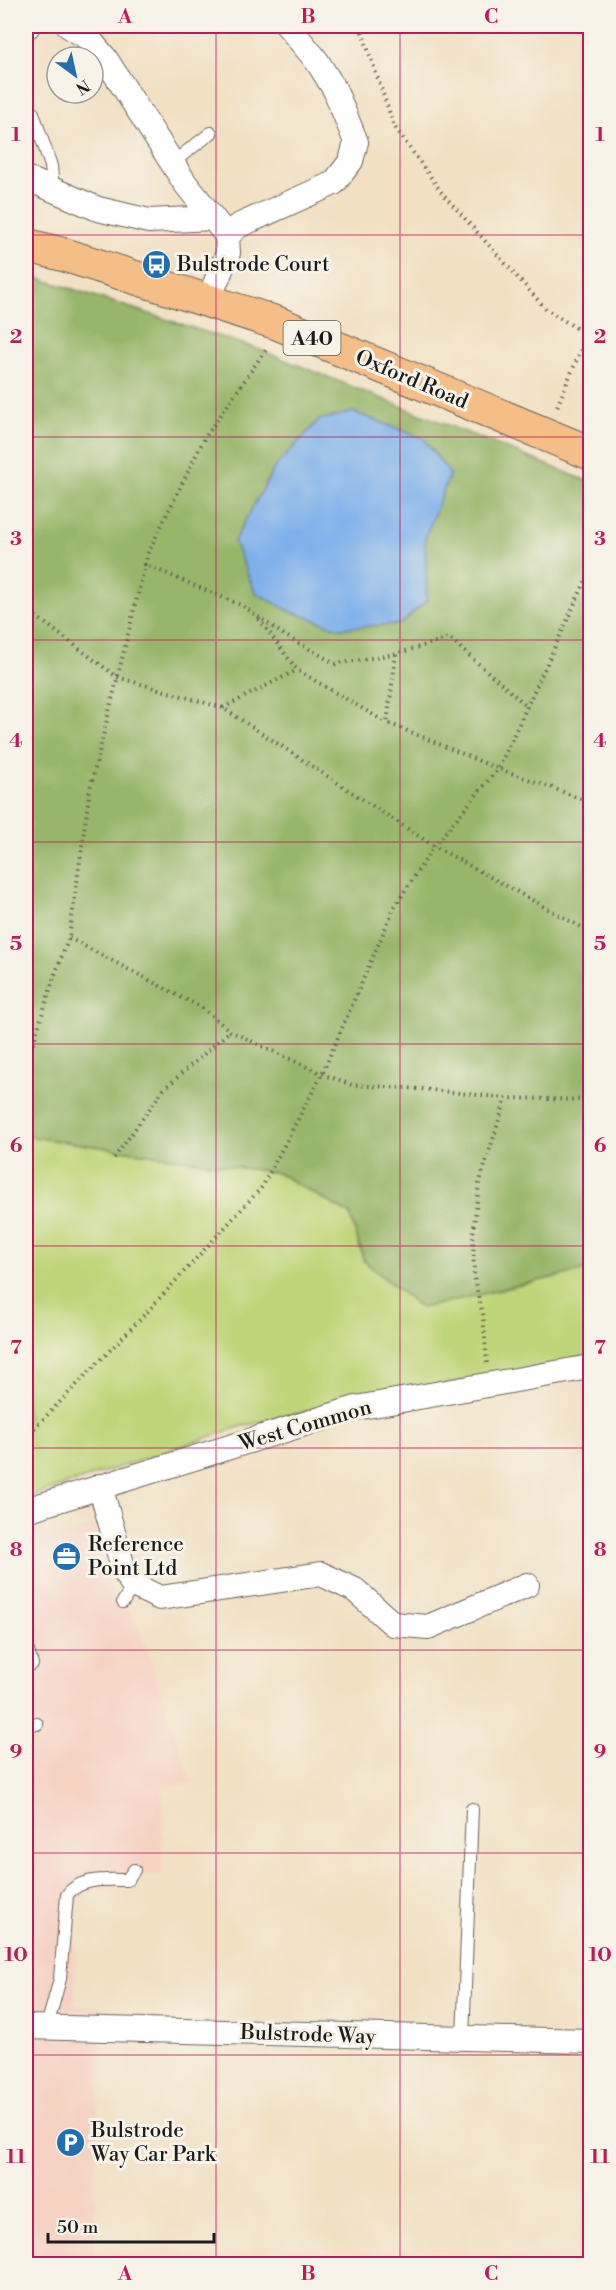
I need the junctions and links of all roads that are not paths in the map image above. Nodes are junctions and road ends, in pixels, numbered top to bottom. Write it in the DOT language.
graph roads {
  1 [pos="69,26"];
  2 [pos="288,26"];
  3 [pos="33,113"];
  4 [pos="211,133"];
  5 [pos="172,163"];
  6 [pos="26,177"];
  7 [pos="53,190"];
  8 [pos="220,227"];
  9 [pos="26,245"];
  10 [pos="208,301"];
  11 [pos="591,453"];
  12 [pos="591,1367"];
  13 [pos="100,1486"];
  14 [pos="26,1510"];
  15 [pos="527,1585"];
  16 [pos="26,1645"];
  17 [pos="32,1664"];
  18 [pos="472,1809"];
  19 [pos="134,1870"];
  20 [pos="36,2026"];
  21 [pos="463,2038"];
  22 [pos="591,2041"];
  1 -- 5 [label="street"];
  2 -- 8 [label="street"];
  3 -- 7 [label="lane"];
  4 -- 5 [label="lane"];
  5 -- 8 [label="street"];
  6 -- 7 [label="street"];
  7 -- 8 [label="street"];
  8 -- 10 [label="street"];
  9 -- 10 [label="main road, Oxford Road / A40"];
  10 -- 11 [label="main road, Oxford Road / A40"];
  12 -- 13 [label="street, West Common"];
  13 -- 14 [label="street, West Common"];
  13 -- 15 [label="street"];
  16 -- 17 [label="lane"];
  18 -- 21 [label="lane"];
  19 -- 20 [label="lane"];
  20 -- 21 [label="street, Bulstrode Way"];
  21 -- 22 [label="street, Bulstrode Way"];
}
